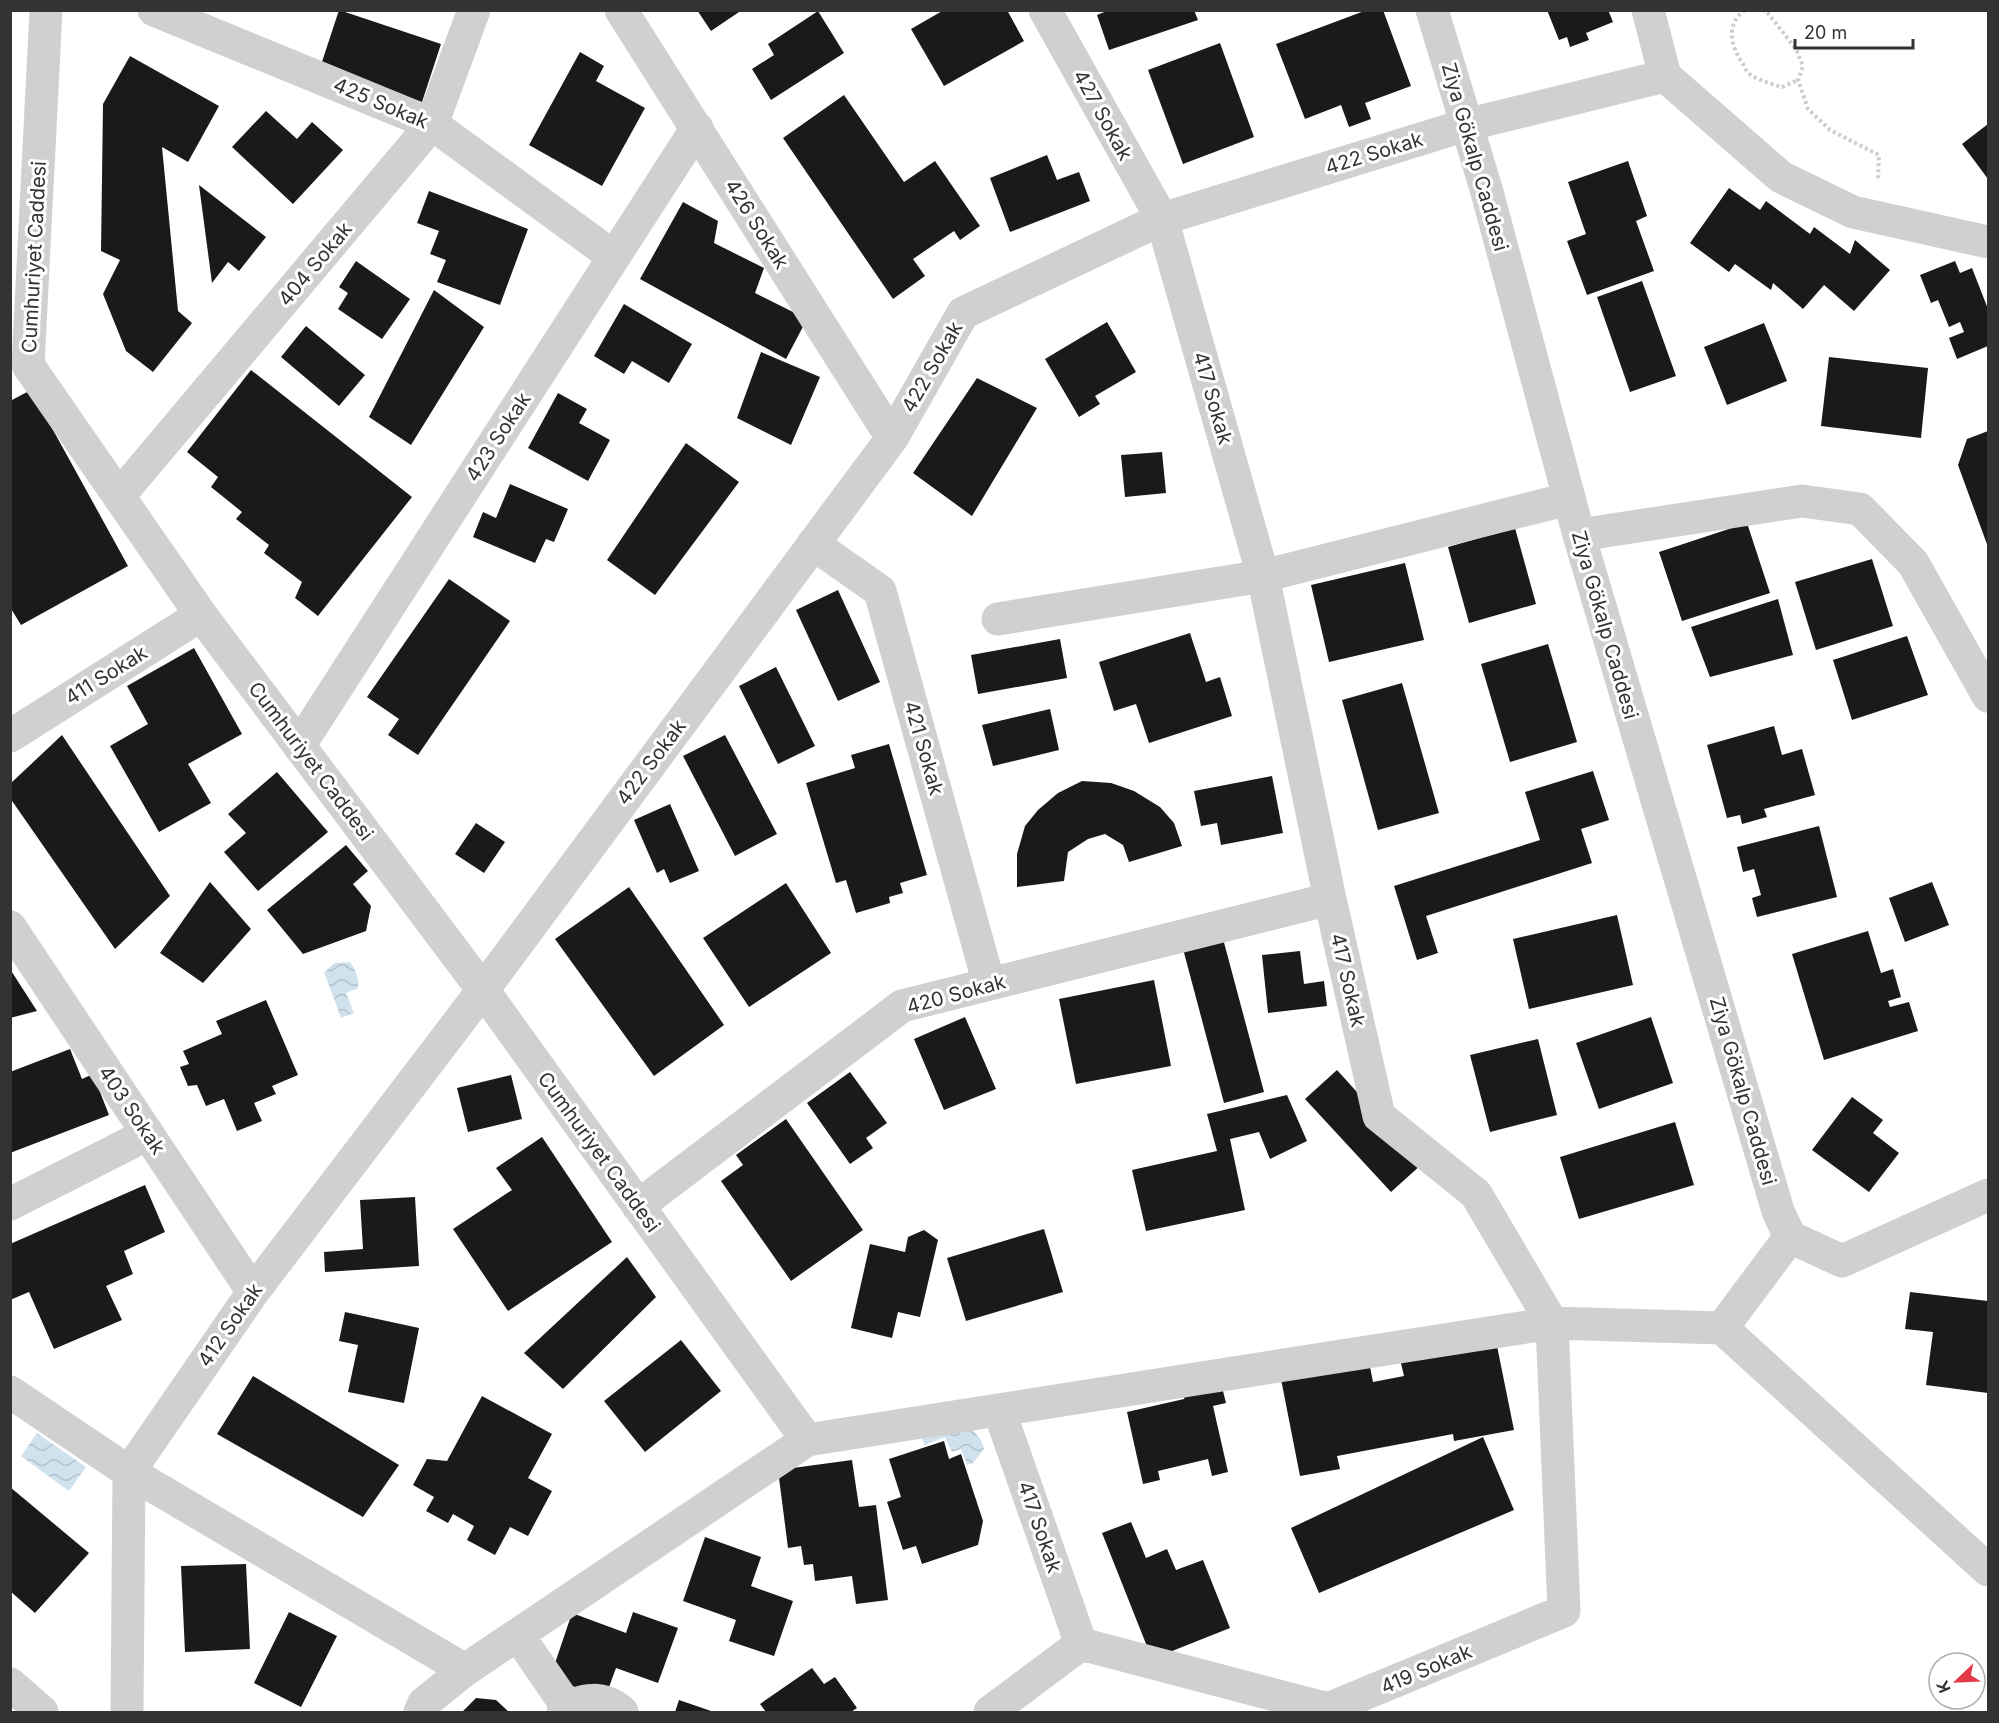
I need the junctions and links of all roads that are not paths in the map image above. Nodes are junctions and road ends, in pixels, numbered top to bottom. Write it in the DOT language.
graph roads {
  1 [pos="46,10"];
  2 [pos="154,10"];
  3 [pos="474,10"];
  4 [pos="621,10"];
  5 [pos="1045,10"];
  6 [pos="1432,10"];
  7 [pos="1648,10"];
  8 [pos="1665,76"];
  9 [pos="432,124"];
  10 [pos="1466,125"];
  11 [pos="697,128"];
  12 [pos="1162,219"];
  13 [pos="1989,242"];
  14 [pos="614,257"];
  15 [pos="20,356"];
  16 [pos="892,438"];
  17 [pos="119,496"];
  18 [pos="1568,499"];
  19 [pos="1579,535"];
  20 [pos="813,544"];
  21 [pos="1263,576"];
  22 [pos="201,615"];
  23 [pos="998,619"];
  24 [pos="1989,696"];
  25 [pos="10,735"];
  26 [pos="300,746"];
  27 [pos="1330,899"];
  28 [pos="10,927"];
  29 [pos="989,984"];
  30 [pos="483,990"];
  31 [pos="148,1134"];
  32 [pos="1989,1195"];
  33 [pos="10,1204"];
  34 [pos="638,1206"];
  35 [pos="1790,1236"];
  36 [pos="253,1292"];
  37 [pos="1552,1323"];
  38 [pos="1722,1328"];
  39 [pos="10,1392"];
  40 [pos="999,1410"];
  41 [pos="807,1440"];
  42 [pos="129,1472"];
  43 [pos="1989,1570"];
  44 [pos="518,1635"];
  45 [pos="1082,1644"];
  46 [pos="465,1670"];
  47 [pos="10,1684"];
  48 [pos="566,1710"];
  49 [pos="1328,1711"];
  50 [pos="42,1713"];
  51 [pos="127,1713"];
  52 [pos="420,1713"];
  53 [pos="622,1713"];
  54 [pos="990,1713"];
  1 -- 15 [label="street, Cumhuriyet Caddesi"];
  2 -- 9 [label="street, 425 Sokak"];
  3 -- 9 [label="street, 404 Sokak"];
  4 -- 11 [label="street, 426 Sokak"];
  5 -- 12 [label="street, 427 Sokak"];
  6 -- 10 [label="street, Ziya Gökalp Caddesi"];
  7 -- 8 [label="street"];
  8 -- 10 [label="street, 422 Sokak"];
  8 -- 13 [label="street"];
  9 -- 14 [label="street, 425 Sokak"];
  9 -- 17 [label="street, 404 Sokak"];
  10 -- 12 [label="street, 422 Sokak"];
  10 -- 18 [label="street, Ziya Gökalp Caddesi"];
  11 -- 14 [label="street, 423 Sokak"];
  11 -- 16 [label="street, 426 Sokak"];
  12 -- 16 [label="street, 422 Sokak"];
  12 -- 21 [label="street, 417 Sokak"];
  14 -- 26 [label="street, 423 Sokak"];
  15 -- 17 [label="street, Cumhuriyet Caddesi"];
  16 -- 20 [label="street, 422 Sokak"];
  17 -- 22 [label="street, Cumhuriyet Caddesi"];
  18 -- 19 [label="street, Ziya Gökalp Caddesi"];
  18 -- 21 [label="street"];
  19 -- 24 [label="street"];
  19 -- 35 [label="street, Ziya Gökalp Caddesi"];
  20 -- 29 [label="street, 421 Sokak"];
  20 -- 30 [label="street, 422 Sokak"];
  21 -- 23 [label="street"];
  21 -- 27 [label="street, 417 Sokak"];
  22 -- 25 [label="street, 411 Sokak"];
  22 -- 26 [label="street, Cumhuriyet Caddesi"];
  26 -- 30 [label="street, Cumhuriyet Caddesi"];
  27 -- 29 [label="street, 420 Sokak"];
  27 -- 37 [label="street, 417 Sokak"];
  28 -- 31 [label="street, 403 Sokak"];
  29 -- 34 [label="street, 420 Sokak"];
  30 -- 34 [label="street, Cumhuriyet Caddesi"];
  30 -- 36 [label="street, 412 Sokak"];
  31 -- 33 [label="street"];
  31 -- 36 [label="street, 403 Sokak"];
  32 -- 35 [label="street"];
  34 -- 41 [label="street, Cumhuriyet Caddesi"];
  35 -- 38 [label="street"];
  36 -- 42 [label="street, 412 Sokak"];
  37 -- 38 [label="street"];
  37 -- 40 [label="street"];
  37 -- 49 [label="street, 419 Sokak"];
  38 -- 43 [label="street"];
  39 -- 42 [label="street"];
  40 -- 41 [label="street"];
  40 -- 45 [label="street, 417 Sokak"];
  41 -- 44 [label="street"];
  42 -- 46 [label="street"];
  42 -- 51 [label="street"];
  44 -- 46 [label="street"];
  44 -- 48 [label="street"];
  45 -- 49 [label="street, 419 Sokak"];
  45 -- 54 [label="street"];
  46 -- 52 [label="street"];
  47 -- 50 [label="street"];
  48 -- 53 [label="street"];
}
